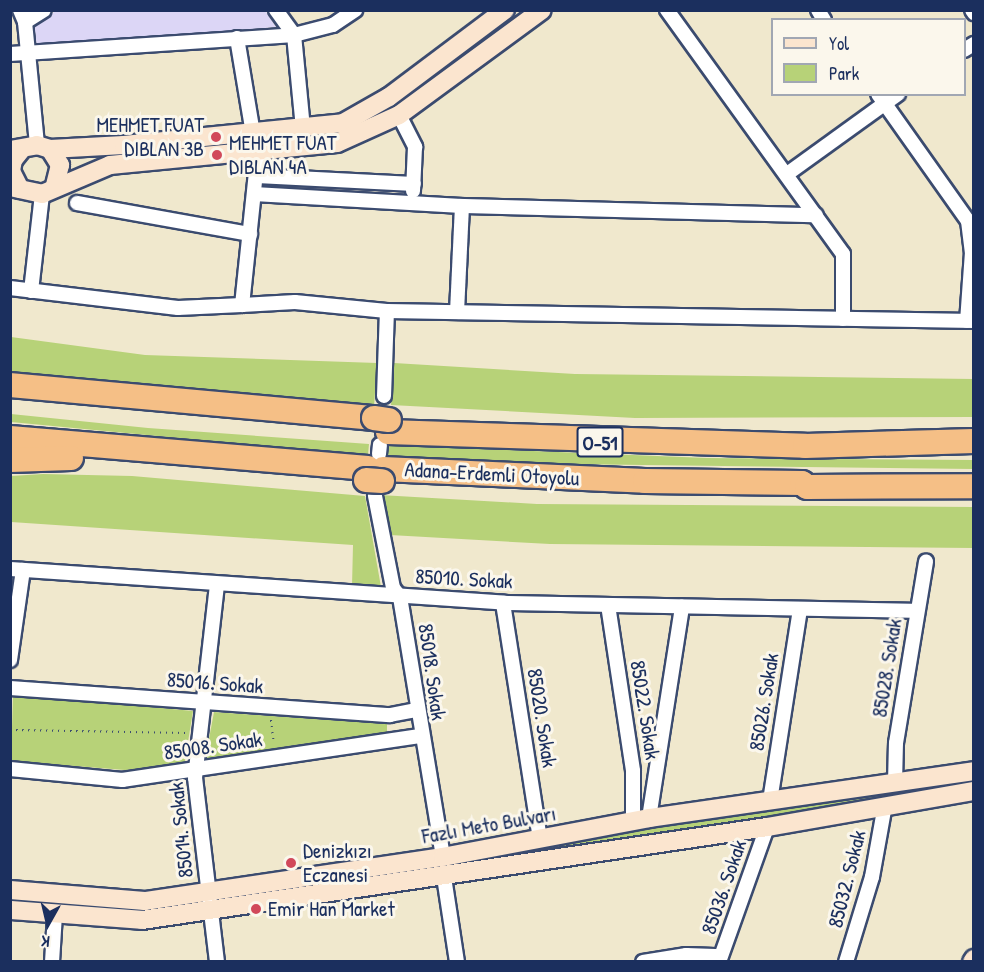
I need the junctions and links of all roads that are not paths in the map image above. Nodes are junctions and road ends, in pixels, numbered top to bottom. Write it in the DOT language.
graph roads {
  1 [pos="44,10"];
  2 [pos="276,10"];
  3 [pos="355,10"];
  4 [pos="542,10"];
  5 [pos="667,10"];
  6 [pos="498,13"];
  7 [pos="22,16"];
  8 [pos="294,35"];
  9 [pos="237,38"];
  10 [pos="26,52"];
  11 [pos="10,54"];
  12 [pos="881,99"];
  13 [pos="399,115"];
  14 [pos="303,129"];
  15 [pos="253,134"];
  16 [pos="30,148"];
  17 [pos="258,153"];
  18 [pos="787,174"];
  19 [pos="256,176"];
  20 [pos="414,184"];
  21 [pos="15,188"];
  22 [pos="49,189"];
  23 [pos="254,194"];
  24 [pos="77,202"];
  25 [pos="412,202"];
  26 [pos="462,206"];
  27 [pos="816,215"];
  28 [pos="250,234"];
  29 [pos="10,288"];
  30 [pos="31,291"];
  31 [pos="242,305"];
  32 [pos="387,311"];
  33 [pos="457,312"];
  34 [pos="843,319"];
  35 [pos="970,321"];
  36 [pos="10,385"];
  37 [pos="384,396"];
  38 [pos="10,399"];
  39 [pos="10,438"];
  40 [pos="974,441"];
  41 [pos="378,454"];
  42 [pos="10,460"];
  43 [pos="974,486"];
  44 [pos="926,561"];
  45 [pos="17,570"];
  46 [pos="217,585"];
  47 [pos="400,597"];
  48 [pos="503,603"];
  49 [pos="608,605"];
  50 [pos="682,607"];
  51 [pos="800,609"];
  52 [pos="917,611"];
  53 [pos="10,660"];
  54 [pos="10,687"];
  55 [pos="203,704"];
  56 [pos="416,710"];
  57 [pos="420,736"];
  58 [pos="10,769"];
  59 [pos="196,770"];
  60 [pos="974,771"];
  61 [pos="895,783"];
  62 [pos="974,791"];
  63 [pos="770,801"];
  64 [pos="885,805"];
  65 [pos="641,820"];
  66 [pos="767,827"];
  67 [pos="540,839"];
  68 [pos="443,857"];
  69 [pos="444,877"];
  70 [pos="10,890"];
  71 [pos="208,902"];
  72 [pos="10,910"];
  73 [pos="55,914"];
  74 [pos="720,961"];
  75 [pos="52,962"];
  76 [pos="217,962"];
  77 [pos="457,962"];
  78 [pos="643,962"];
  79 [pos="846,962"];
  1 -- 7 [label="street"];
  2 -- 8 [label="street"];
  3 -- 8 [label="street"];
  4 -- 13 [label="main road"];
  5 -- 18 [label="street"];
  6 -- 14 [label="main road"];
  7 -- 10 [label="street"];
  8 -- 9 [label="street"];
  8 -- 14 [label="street"];
  9 -- 10 [label="street"];
  9 -- 15 [label="street"];
  10 -- 11 [label="street"];
  10 -- 16 [label="street"];
  12 -- 18 [label="street"];
  12 -- 35 [label="street"];
  13 -- 17 [label="main road"];
  13 -- 20 [label="street"];
  14 -- 15 [label="main road"];
  15 -- 16 [label="main road"];
  16 -- 21 [label="main road"];
  16 -- 22 [label="main road"];
  17 -- 19 [label="street"];
  17 -- 22 [label="main road"];
  18 -- 27 [label="street"];
  19 -- 20 [label="street"];
  19 -- 23 [label="street"];
  20 -- 25 [label="street"];
  21 -- 22 [label="main road"];
  22 -- 30 [label="street"];
  23 -- 25 [label="street"];
  23 -- 28 [label="street"];
  24 -- 28 [label="street"];
  25 -- 26 [label="street"];
  26 -- 27 [label="street"];
  26 -- 33 [label="street"];
  27 -- 34 [label="street"];
  28 -- 31 [label="street"];
  29 -- 30 [label="street"];
  30 -- 31 [label="street"];
  31 -- 32 [label="street"];
  32 -- 33 [label="street"];
  32 -- 37 [label="street"];
  33 -- 34 [label="street"];
  34 -- 35 [label="street"];
  36 -- 41 [label="highway"];
  38 -- 41 [label="highway, Adana-Erdemli Otoyolu / O-51"];
  39 -- 41 [label="highway, Adana-Erdemli Otoyolu / O-51"];
  40 -- 41 [label="highway"];
  41 -- 42 [label="highway"];
  41 -- 43 [label="highway, Adana-Erdemli Otoyolu / O-51"];
  41 -- 47 [label="street, 85018. Sokak"];
  44 -- 52 [label="street, 85028. Sokak"];
  45 -- 46 [label="street, 85010. Sokak"];
  45 -- 53 [label="street"];
  46 -- 47 [label="street, 85010. Sokak"];
  46 -- 55 [label="street, 85014. Sokak"];
  47 -- 48 [label="street, 85010. Sokak"];
  47 -- 56 [label="street, 85018. Sokak"];
  48 -- 49 [label="street, 85010. Sokak"];
  48 -- 67 [label="street, 85020. Sokak"];
  49 -- 50 [label="street, 85010. Sokak"];
  49 -- 65 [label="street, 85022. Sokak"];
  50 -- 51 [label="street, 85010. Sokak"];
  50 -- 65 [label="street"];
  51 -- 52 [label="street, 85010. Sokak"];
  51 -- 63 [label="street, 85026. Sokak"];
  52 -- 61 [label="street, 85028. Sokak"];
  54 -- 55 [label="street, 85016. Sokak"];
  55 -- 56 [label="street, 85016. Sokak"];
  55 -- 59 [label="street, 85014. Sokak"];
  56 -- 57 [label="street, 85018. Sokak"];
  57 -- 59 [label="street, 85008. Sokak"];
  57 -- 68 [label="street, 85018. Sokak"];
  58 -- 59 [label="street, 85008. Sokak"];
  59 -- 71 [label="street, 85014. Sokak"];
  60 -- 61 [label="main road, Fazlı Meto Bulvarı"];
  61 -- 63 [label="main road, Fazlı Meto Bulvarı"];
  62 -- 64 [label="main road, Fazlı Meto Bulvarı"];
  63 -- 65 [label="main road, Fazlı Meto Bulvarı"];
  64 -- 66 [label="main road, Fazlı Meto Bulvarı"];
  64 -- 79 [label="street, 85032. Sokak"];
  65 -- 67 [label="main road, Fazlı Meto Bulvarı"];
  66 -- 69 [label="main road, Fazlı Meto Bulvarı"];
  66 -- 74 [label="street, 85036. Sokak"];
  67 -- 68 [label="main road, Fazlı Meto Bulvarı"];
  68 -- 71 [label="main road, Fazlı Meto Bulvarı"];
  69 -- 71 [label="main road, Fazlı Meto Bulvarı"];
  69 -- 77 [label="street"];
  70 -- 71 [label="main road, Fazlı Meto Bulvarı"];
  71 -- 73 [label="main road, Fazlı Meto Bulvarı"];
  71 -- 76 [label="street, 85014. Sokak"];
  72 -- 73 [label="main road, Fazlı Meto Bulvarı"];
  73 -- 75 [label="street"];
  74 -- 78 [label="street"];
}
